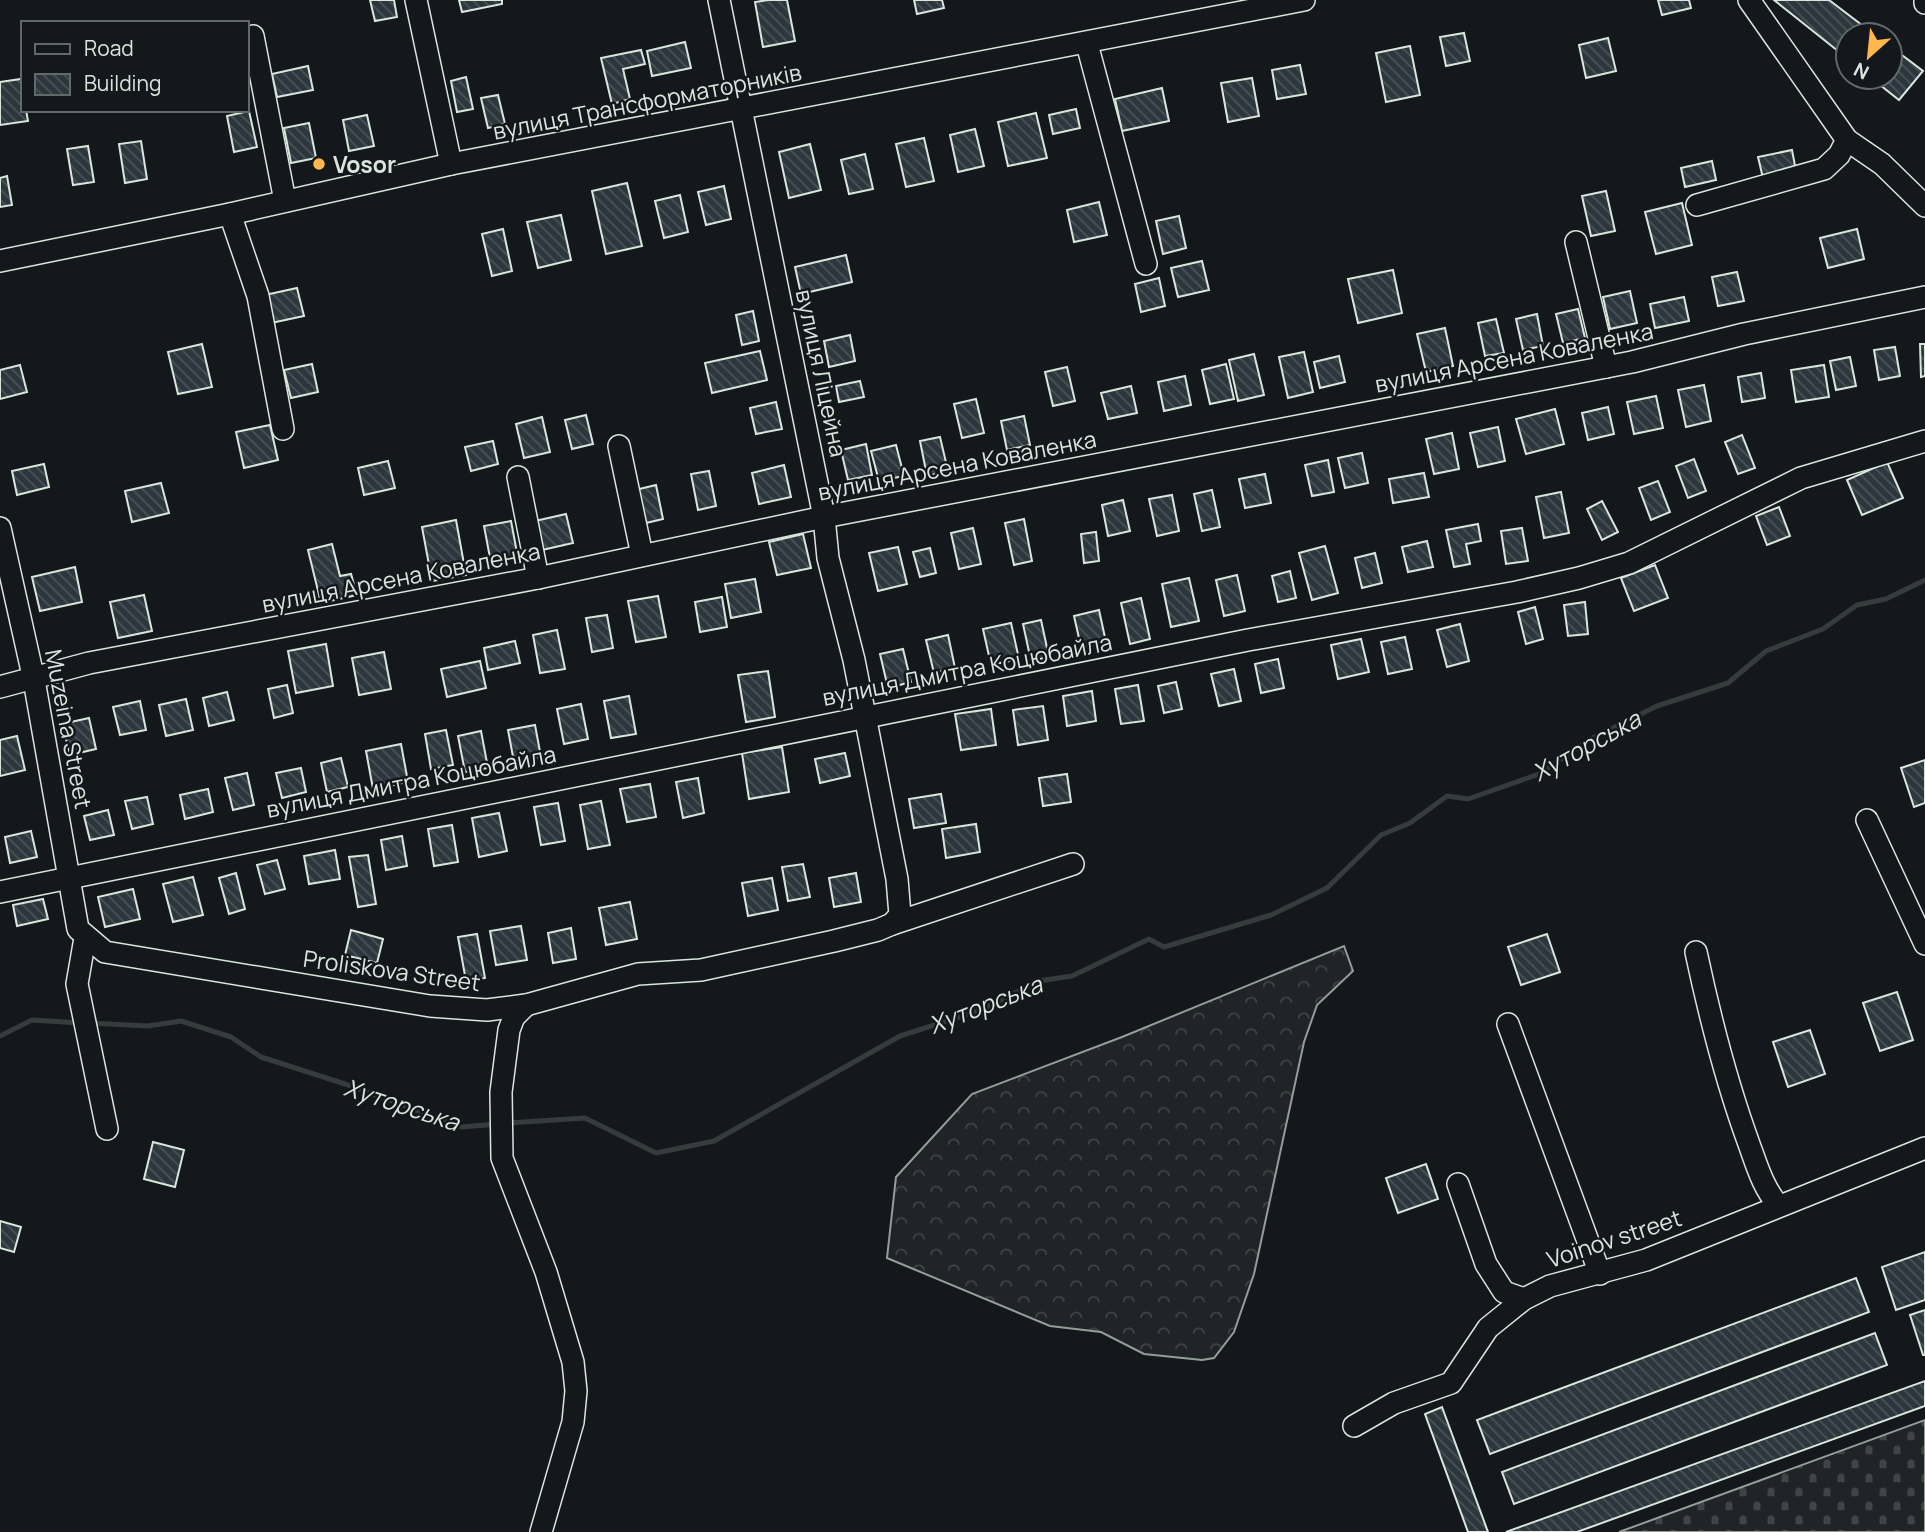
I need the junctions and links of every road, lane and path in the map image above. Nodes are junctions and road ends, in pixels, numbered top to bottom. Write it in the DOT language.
graph roads {
  1 [pos="416,0"];
  2 [pos="719,0"];
  3 [pos="1304,0"];
  4 [pos="1749,0"];
  5 [pos="253,36"];
  6 [pos="1087,44"];
  7 [pos="741,111"];
  8 [pos="1847,140"];
  9 [pos="451,164"];
  10 [pos="285,201"];
  11 [pos="1697,205"];
  12 [pos="1925,206"];
  13 [pos="230,214"];
  14 [pos="1576,242"];
  15 [pos="0,261"];
  16 [pos="1146,264"];
  17 [pos="1925,298"];
  18 [pos="1606,367"];
  19 [pos="283,429"];
  20 [pos="1925,441"];
  21 [pos="619,446"];
  22 [pos="518,477"];
  23 [pos="824,516"];
  24 [pos="0,528"];
  25 [pos="642,555"];
  26 [pos="538,578"];
  27 [pos="34,680"];
  28 [pos="0,687"];
  29 [pos="864,716"];
  30 [pos="1867,820"];
  31 [pos="1073,864"];
  32 [pos="71,877"];
  33 [pos="0,892"];
  34 [pos="892,924"];
  35 [pos="85,938"];
  36 [pos="1925,944"];
  37 [pos="1696,952"];
  38 [pos="526,1005"];
  39 [pos="1508,1024"];
  40 [pos="107,1129"];
  41 [pos="1925,1148"];
  42 [pos="1458,1184"];
  43 [pos="1779,1206"];
  44 [pos="1600,1274"];
  45 [pos="1524,1299"];
  46 [pos="1354,1426"];
  47 [pos="541,1532"];
  1 -- 9 [label="street"];
  2 -- 7 [label="street, вулиця Ліцейна"];
  3 -- 6 [label="street, вулиця Трансформаторників"];
  4 -- 8 [label="street"];
  5 -- 10 [label="street"];
  6 -- 7 [label="street, вулиця Трансформаторників"];
  6 -- 16 [label="street"];
  7 -- 9 [label="street, вулиця Трансформаторників"];
  7 -- 23 [label="street, вулиця Ліцейна"];
  8 -- 11 [label="street"];
  8 -- 12 [label="street"];
  9 -- 10 [label="street, вулиця Трансформаторників"];
  10 -- 13 [label="street, вулиця Трансформаторників"];
  13 -- 15 [label="street, вулиця Трансформаторників"];
  13 -- 19 [label="street"];
  14 -- 18 [label="street"];
  17 -- 18 [label="street, вулиця Арсена Коваленка"];
  18 -- 23 [label="street, вулиця Арсена Коваленка"];
  20 -- 29 [label="street, вулиця Дмитра Коцюбайла"];
  21 -- 25 [label="street"];
  22 -- 26 [label="street"];
  23 -- 25 [label="street, вулиця Арсена Коваленка"];
  23 -- 29 [label="street, вулиця Ліцейна"];
  24 -- 27 [label="street, Muzeina Street"];
  25 -- 26 [label="street, вулиця Арсена Коваленка"];
  26 -- 27 [label="street, вулиця Арсена Коваленка"];
  27 -- 28 [label="street, вулиця Арсена Коваленка"];
  27 -- 32 [label="street, Muzeina Street"];
  29 -- 32 [label="street, вулиця Дмитра Коцюбайла"];
  29 -- 34 [label="street, вулиця Ліцейна"];
  30 -- 36 [label="street"];
  31 -- 34 [label="street, Proliskova Street"];
  32 -- 33 [label="street, вулиця Дмитра Коцюбайла"];
  32 -- 35 [label="street, Muzeina Street"];
  34 -- 38 [label="street, Proliskova Street"];
  35 -- 38 [label="street, Proliskova Street"];
  35 -- 40 [label="street"];
  37 -- 43 [label="street"];
  38 -- 47 [label="street"];
  39 -- 44 [label="street"];
  41 -- 43 [label="street, Voinov street"];
  42 -- 45 [label="street"];
  43 -- 44 [label="street, Voinov street"];
  44 -- 45 [label="street, Voinov street"];
  45 -- 46 [label="street, Voinov street"];
}
